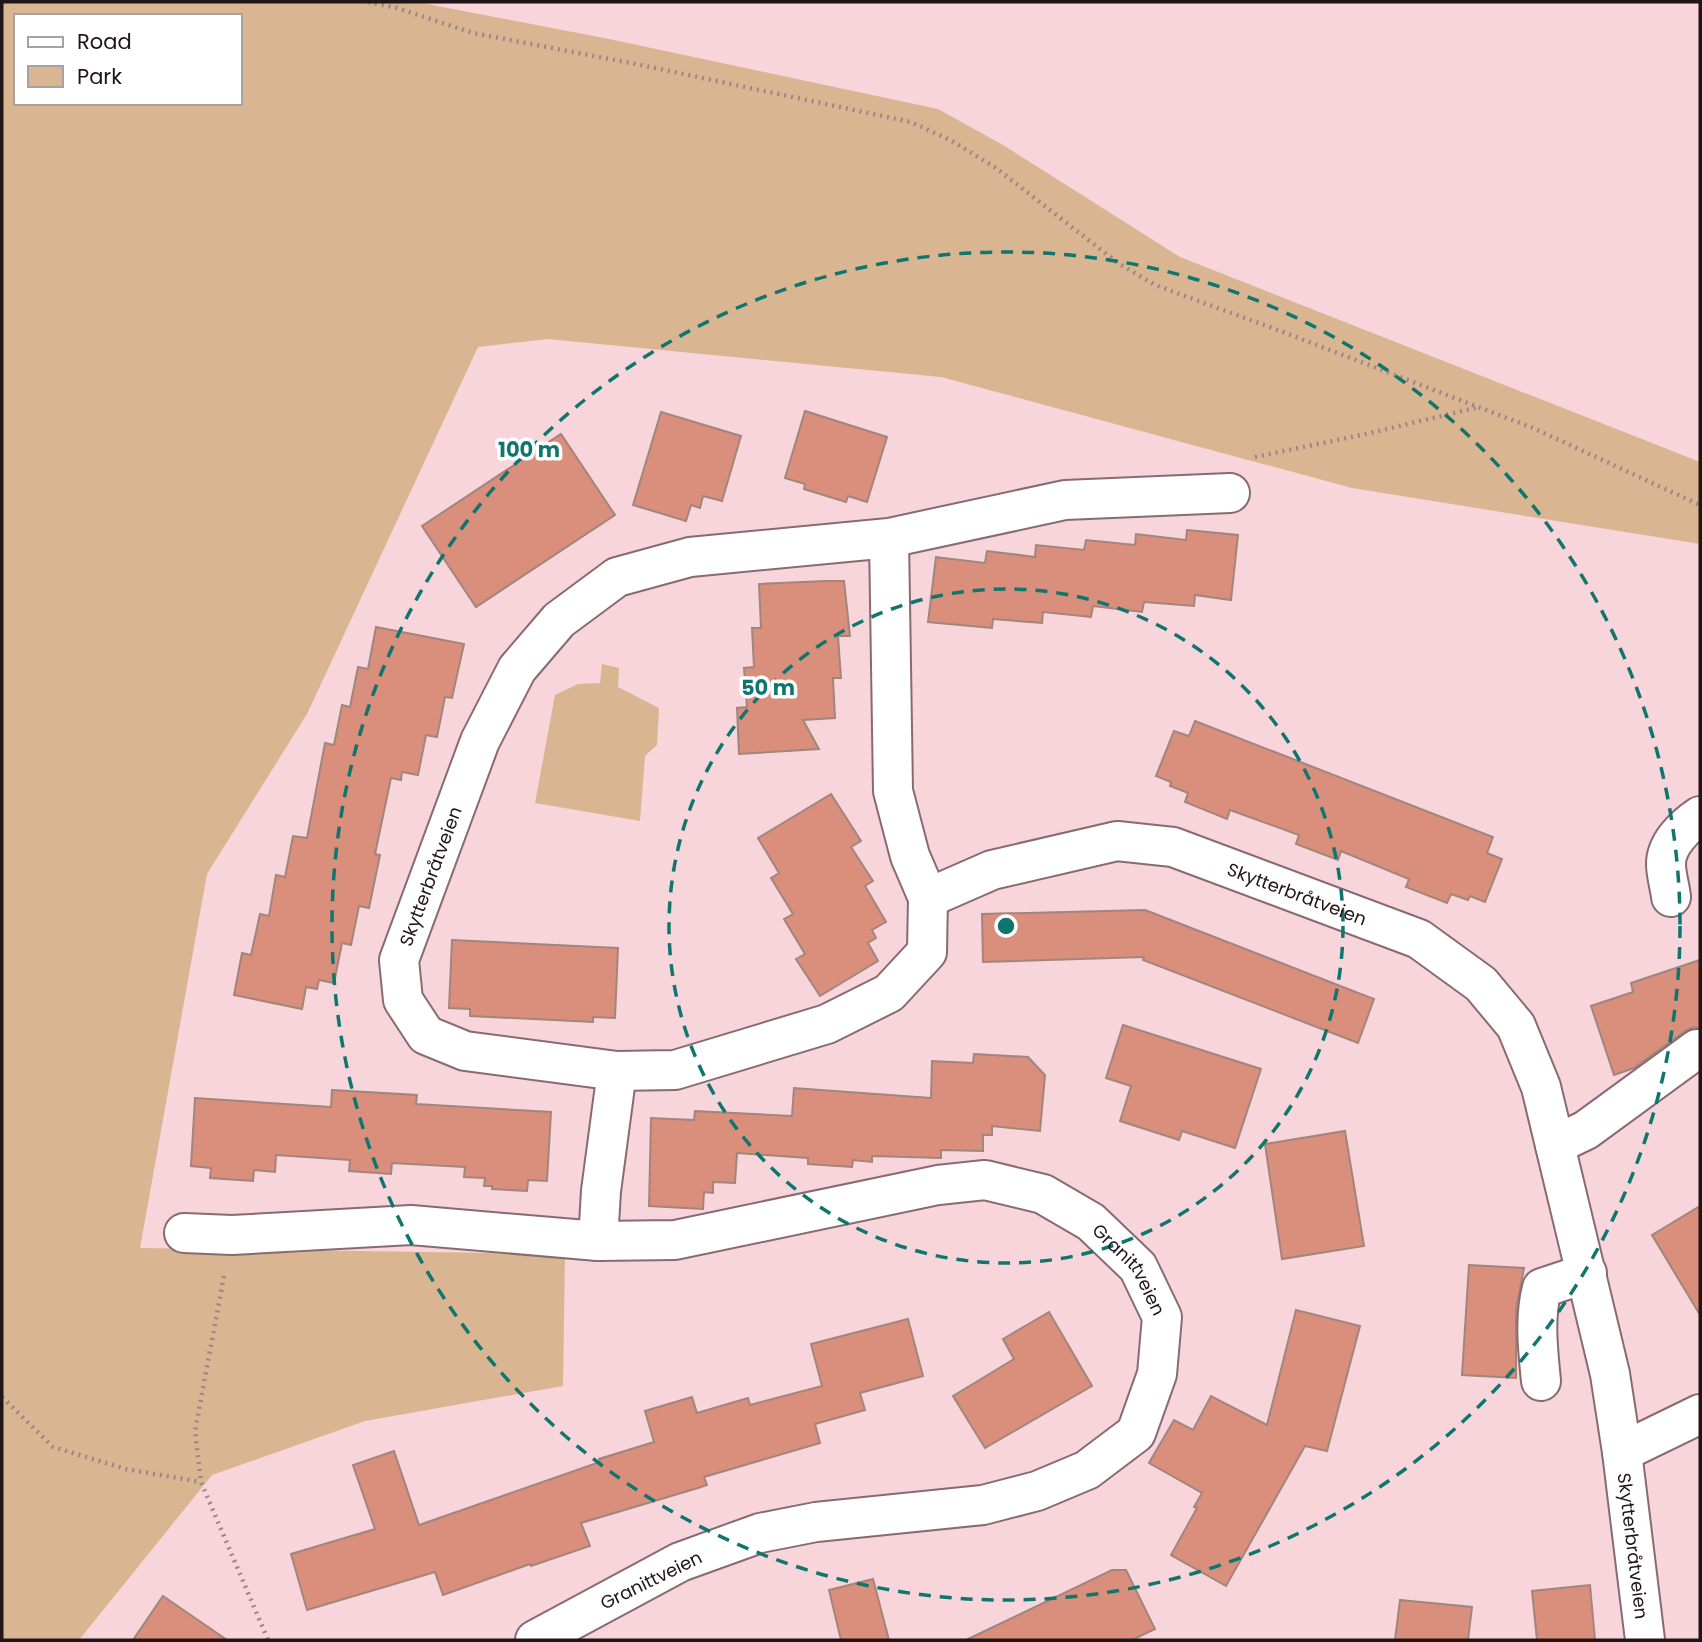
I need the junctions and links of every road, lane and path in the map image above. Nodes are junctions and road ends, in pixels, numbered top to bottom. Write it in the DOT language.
graph roads {
  1 [pos="368,2"];
  2 [pos="1479,407"];
  3 [pos="1254,457"];
  4 [pos="1230,494"];
  5 [pos="1700,505"];
  6 [pos="889,538"];
  7 [pos="1700,816"];
  8 [pos="1671,897"];
  9 [pos="928,898"];
  10 [pos="1697,1049"];
  11 [pos="617,1071"];
  12 [pos="1555,1145"];
  13 [pos="184,1233"];
  14 [pos="232,1235"];
  15 [pos="597,1241"];
  16 [pos="1587,1273"];
  17 [pos="1541,1381"];
  18 [pos="2,1397"];
  19 [pos="1700,1414"];
  20 [pos="1622,1452"];
  21 [pos="201,1482"];
  22 [pos="268,1640"];
  23 [pos="535,1640"];
  24 [pos="1645,1640"];
  1 -- 2 [label="path"];
  2 -- 3 [label="path"];
  2 -- 5 [label="path"];
  4 -- 6 [label="street, Skytterbråtveien"];
  6 -- 9 [label="street, Skytterbråtveien"];
  6 -- 11 [label="street, Skytterbråtveien"];
  7 -- 8 [label="street"];
  9 -- 11 [label="street, Skytterbråtveien"];
  9 -- 12 [label="street, Skytterbråtveien"];
  10 -- 12 [label="street"];
  11 -- 15 [label="street"];
  12 -- 16 [label="street, Skytterbråtveien"];
  13 -- 14 [label="street, Granittveien"];
  14 -- 15 [label="street, Granittveien"];
  14 -- 21 [label="path"];
  15 -- 23 [label="street, Granittveien"];
  16 -- 17 [label="street"];
  16 -- 20 [label="street, Skytterbråtveien"];
  18 -- 21 [label="path"];
  19 -- 20 [label="street, Skytterbråtveien"];
  20 -- 24 [label="street, Skytterbråtveien"];
  21 -- 22 [label="path"];
}
